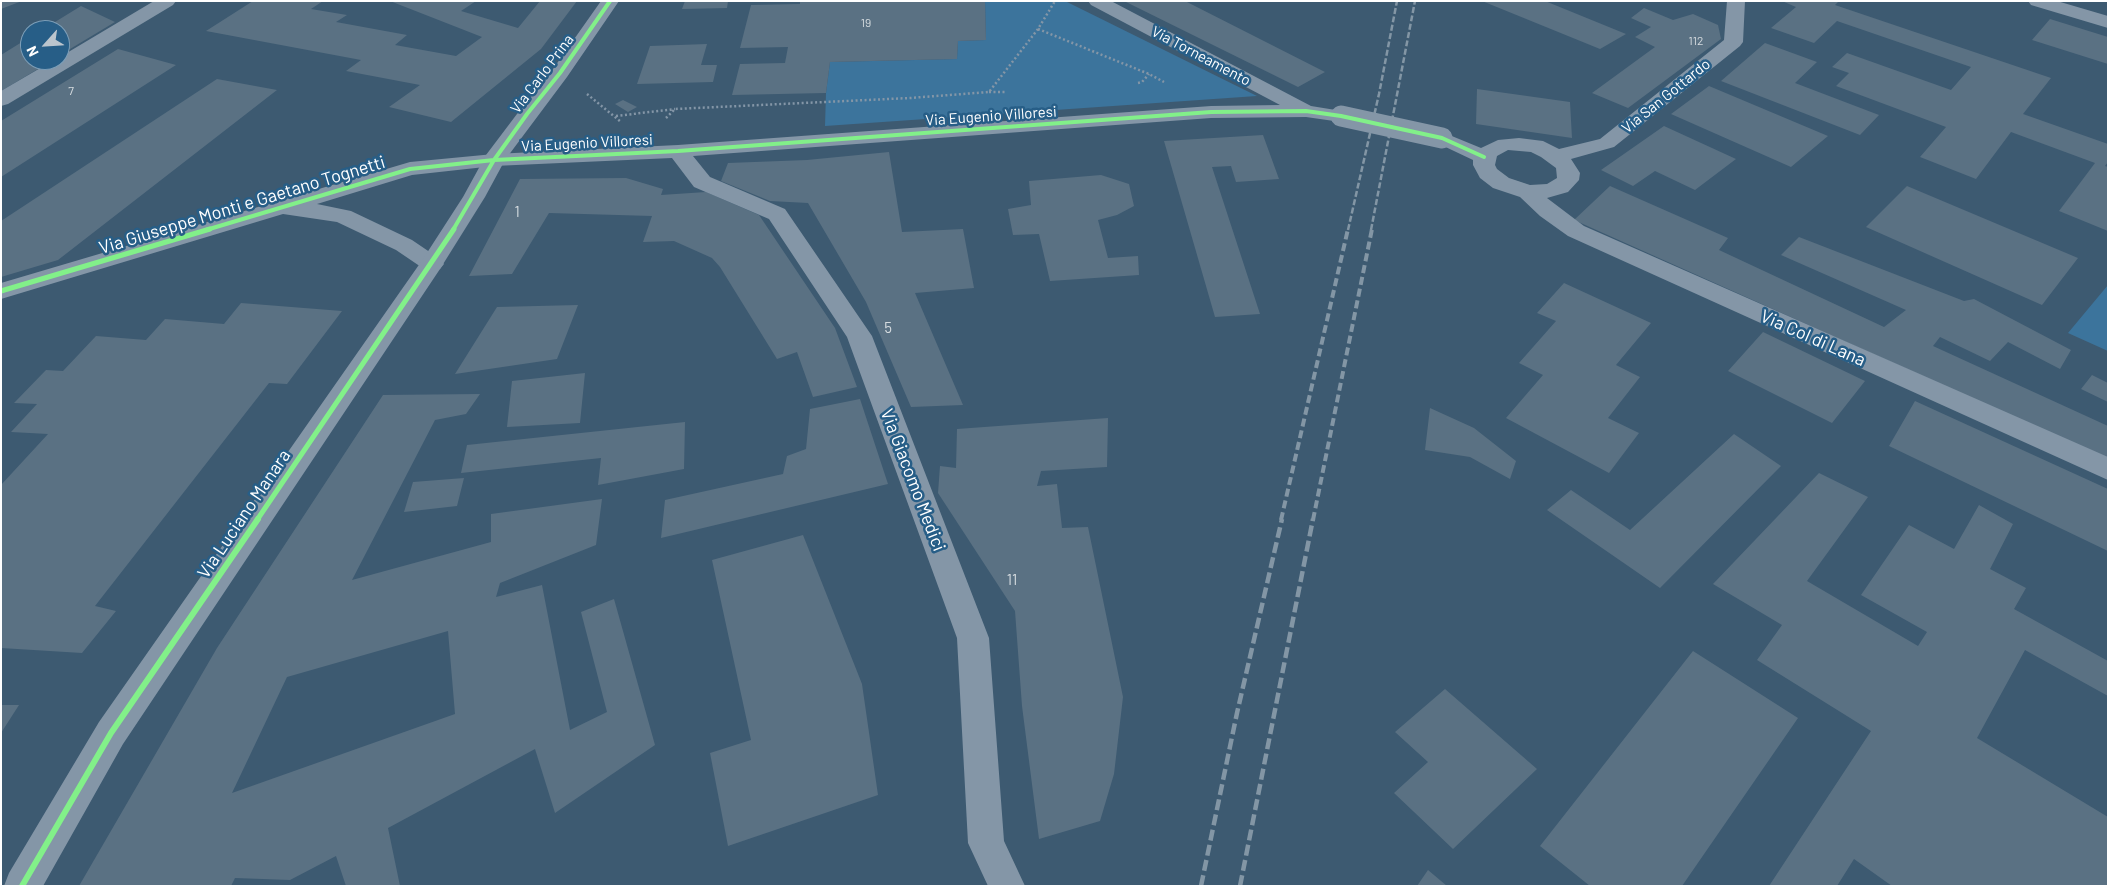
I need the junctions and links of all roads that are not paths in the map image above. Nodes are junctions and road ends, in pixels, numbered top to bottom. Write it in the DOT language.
graph roads {
  1 [pos="167,1"];
  2 [pos="610,1"];
  3 [pos="1097,1"];
  4 [pos="1736,1"];
  5 [pos="2037,1"];
  6 [pos="2108,22"];
  7 [pos="1,100"];
  8 [pos="1306,111"];
  9 [pos="678,151"];
  10 [pos="1557,156"];
  11 [pos="1484,157"];
  12 [pos="494,160"];
  13 [pos="1528,192"];
  14 [pos="272,210"];
  15 [pos="432,264"];
  16 [pos="1,291"];
  17 [pos="2108,469"];
  18 [pos="22,886"];
  19 [pos="1007,886"];
  1 -- 7 [label="street"];
  2 -- 12 [label="street, Via Carlo Prina"];
  3 -- 8 [label="street, Via Torneamento"];
  4 -- 10 [label="street, Via San Gottardo"];
  5 -- 6 [label="street"];
  8 -- 9 [label="street, Via Eugenio Villoresi"];
  8 -- 11 [label="street, Via Eugenio Villoresi, bridge"];
  9 -- 12 [label="street, Via Eugenio Villoresi"];
  9 -- 19 [label="street, Via Giacomo Medici"];
  10 -- 11 [label="street"];
  10 -- 13 [label="street"];
  11 -- 13 [label="street"];
  12 -- 14 [label="street, Via Giuseppe Monti e Gaetano Tognetti"];
  12 -- 15 [label="street, Via Luciano Manara"];
  13 -- 17 [label="street, Via Col di Lana"];
  14 -- 15 [label="street, Via Giuseppe Monti e Gaetano Tognetti"];
  14 -- 16 [label="street, Via Giuseppe Monti e Gaetano Tognetti"];
  15 -- 18 [label="street, Via Luciano Manara"];
}
